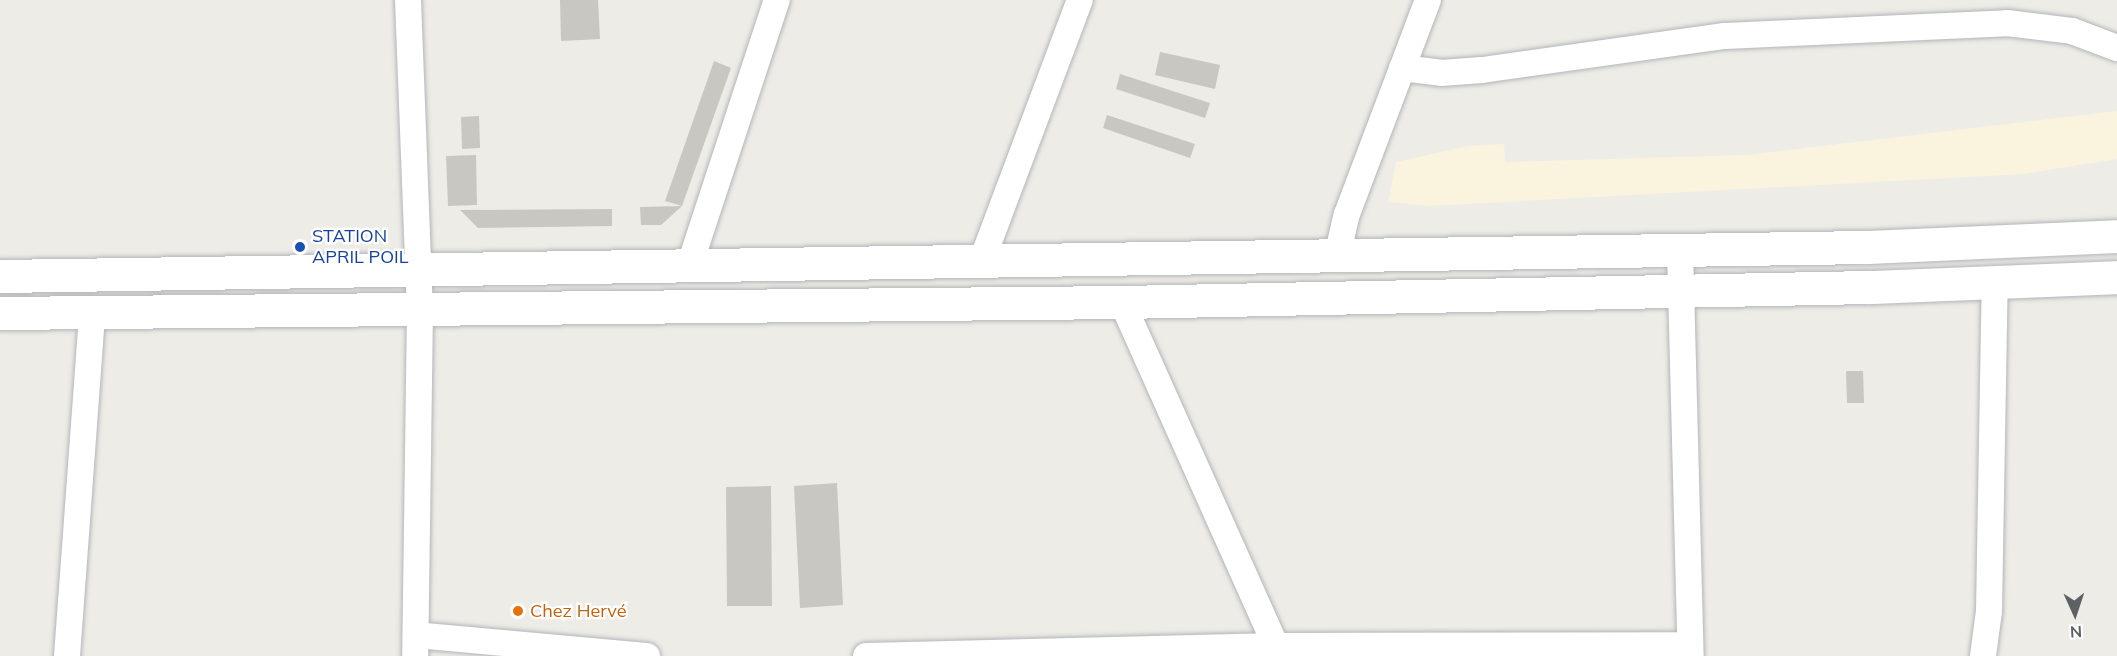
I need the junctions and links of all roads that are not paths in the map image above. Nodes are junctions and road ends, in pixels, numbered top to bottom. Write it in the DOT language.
graph roads {
  1 [pos="408,0"];
  2 [pos="777,0"];
  3 [pos="1080,0"];
  4 [pos="1428,0"];
  5 [pos="2117,48"];
  6 [pos="1402,68"];
  7 [pos="2117,236"];
  8 [pos="1680,249"];
  9 [pos="1338,252"];
  10 [pos="981,263"];
  11 [pos="689,267"];
  12 [pos="418,272"];
  13 [pos="0,276"];
  14 [pos="2117,277"];
  15 [pos="1995,283"];
  16 [pos="1680,291"];
  17 [pos="1122,302"];
  18 [pos="420,310"];
  19 [pos="92,312"];
  20 [pos="0,313"];
  21 [pos="416,646"];
  22 [pos="1276,651"];
  23 [pos="1690,651"];
  24 [pos="67,656"];
  25 [pos="647,656"];
  26 [pos="866,656"];
  27 [pos="1983,656"];
  1 -- 12 [label="street"];
  2 -- 11 [label="street"];
  3 -- 10 [label="street"];
  4 -- 6 [label="street"];
  5 -- 6 [label="street"];
  6 -- 9 [label="street"];
  7 -- 8 [label="street"];
  8 -- 9 [label="street"];
  8 -- 16 [label="street"];
  9 -- 10 [label="street"];
  10 -- 11 [label="street"];
  11 -- 12 [label="street"];
  12 -- 13 [label="street"];
  12 -- 18 [label="street"];
  14 -- 15 [label="street"];
  15 -- 16 [label="street"];
  15 -- 27 [label="street"];
  16 -- 17 [label="street"];
  16 -- 23 [label="street"];
  17 -- 18 [label="street"];
  17 -- 22 [label="street"];
  18 -- 19 [label="street"];
  18 -- 21 [label="street"];
  19 -- 20 [label="street"];
  19 -- 24 [label="street"];
  21 -- 25 [label="street"];
  22 -- 23 [label="street"];
  22 -- 26 [label="street"];
}
